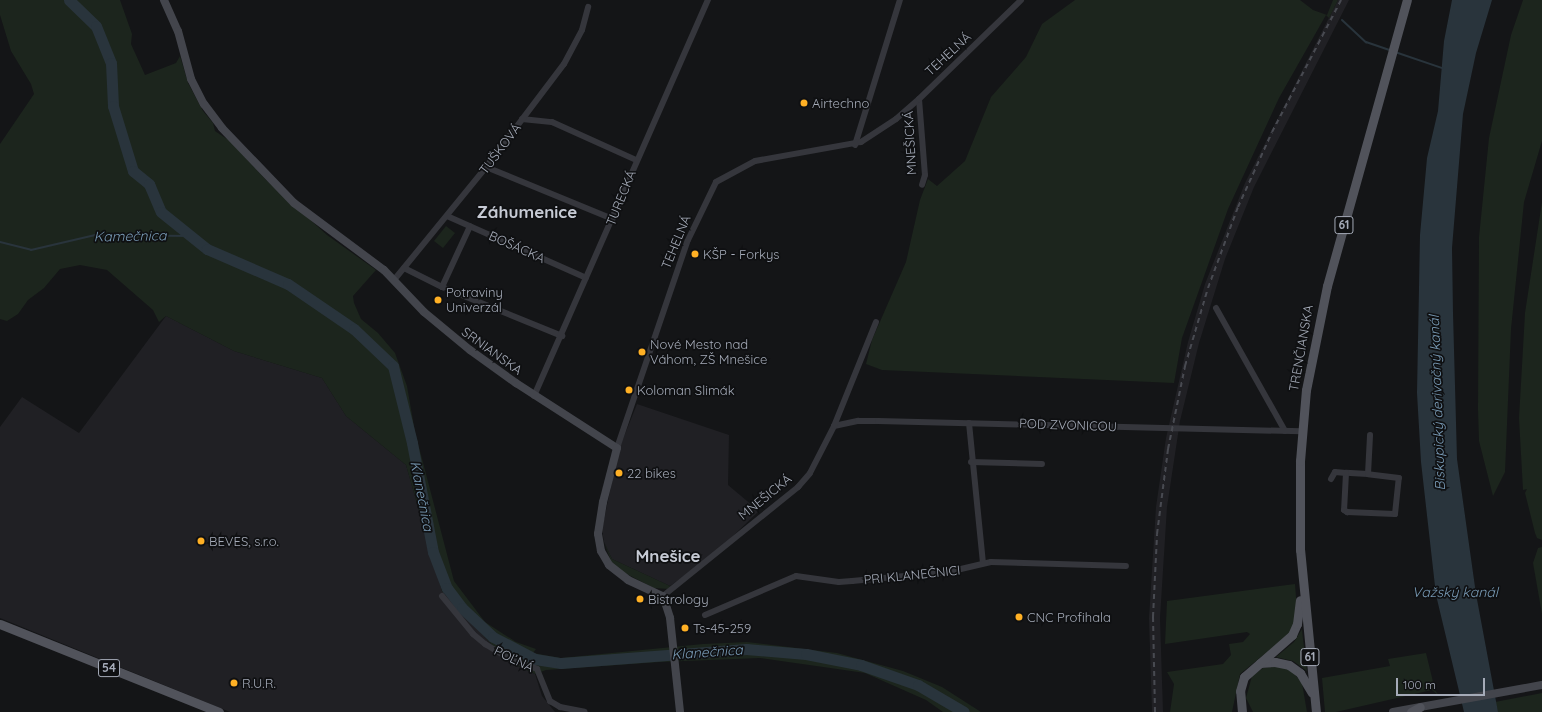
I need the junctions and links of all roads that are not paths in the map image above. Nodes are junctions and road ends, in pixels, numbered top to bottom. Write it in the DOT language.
graph roads {
  1 [pos="164,0"];
  2 [pos="708,0"];
  3 [pos="900,0"];
  4 [pos="1021,0"];
  5 [pos="1407,0"];
  6 [pos="588,6"];
  7 [pos="919,99"];
  8 [pos="522,119"];
  9 [pos="855,145"];
  10 [pos="636,160"];
  11 [pos="486,167"];
  12 [pos="922,185"];
  13 [pos="447,216"];
  14 [pos="613,219"];
  15 [pos="470,226"];
  16 [pos="404,268"];
  17 [pos="586,278"];
  18 [pos="394,280"];
  19 [pos="442,287"];
  20 [pos="1216,308"];
  21 [pos="876,322"];
  22 [pos="562,336"];
  23 [pos="534,396"];
  24 [pos="968,422"];
  25 [pos="834,426"];
  26 [pos="1285,431"];
  27 [pos="1302,431"];
  28 [pos="1370,435"];
  29 [pos="617,448"];
  30 [pos="971,462"];
  31 [pos="1042,464"];
  32 [pos="1346,473"];
  33 [pos="1368,474"];
  34 [pos="1331,479"];
  35 [pos="983,564"];
  36 [pos="1126,566"];
  37 [pos="1303,591"];
  38 [pos="442,596"];
  39 [pos="663,596"];
  40 [pos="706,615"];
  41 [pos="0,624"];
  42 [pos="1260,663"];
  43 [pos="1542,685"];
  44 [pos="1315,699"];
  45 [pos="1241,702"];
  46 [pos="1420,707"];
  47 [pos="219,712"];
  48 [pos="585,712"];
  49 [pos="680,712"];
  50 [pos="1238,712"];
  51 [pos="1242,712"];
  52 [pos="1247,712"];
  53 [pos="1316,712"];
  54 [pos="1392,712"];
  55 [pos="1411,712"];
  1 -- 18 [label="street, SRNIANSKA"];
  2 -- 10 [label="street, TURECKÁ"];
  3 -- 9 [label="street"];
  4 -- 7 [label="street, TEHELNÁ"];
  5 -- 27 [label="main road, TRENČIANSKA / 61"];
  6 -- 8 [label="street, TUŠKOVÁ"];
  7 -- 9 [label="street, TEHELNÁ"];
  7 -- 12 [label="street, MNEŠICKÁ"];
  8 -- 10 [label="street"];
  8 -- 11 [label="street, TUŠKOVÁ"];
  9 -- 29 [label="street, TEHELNÁ"];
  10 -- 14 [label="street, TURECKÁ"];
  11 -- 13 [label="street, TUŠKOVÁ"];
  11 -- 14 [label="street"];
  13 -- 15 [label="street, BOŠÁCKA"];
  13 -- 16 [label="street, TUŠKOVÁ"];
  14 -- 17 [label="street, TURECKÁ"];
  15 -- 17 [label="street, BOŠÁCKA"];
  15 -- 19 [label="street"];
  16 -- 18 [label="street, TUŠKOVÁ"];
  16 -- 19 [label="street"];
  17 -- 22 [label="street, TURECKÁ"];
  18 -- 23 [label="street, SRNIANSKA"];
  19 -- 22 [label="street"];
  20 -- 26 [label="street"];
  21 -- 25 [label="street, MNEŠICKÁ"];
  22 -- 23 [label="street, TURECKÁ"];
  23 -- 29 [label="street, SRNIANSKA"];
  24 -- 25 [label="street, POD ZVONICOU"];
  24 -- 26 [label="street, POD ZVONICOU"];
  24 -- 30 [label="street"];
  25 -- 39 [label="street, MNEŠICKÁ"];
  26 -- 27 [label="street, POD ZVONICOU"];
  27 -- 37 [label="main road, TRENČIANSKA / 61"];
  28 -- 33 [label="street"];
  29 -- 39 [label="street, TEHELNÁ"];
  30 -- 31 [label="street"];
  30 -- 35 [label="street"];
  32 -- 33 [label="street"];
  32 -- 33 [label="street"];
  32 -- 34 [label="street"];
  35 -- 36 [label="street, PRI KLANEČNICI"];
  35 -- 40 [label="street, PRI KLANEČNICI"];
  37 -- 42 [label="main road"];
  37 -- 44 [label="main road, TRENČIANSKA / 61"];
  38 -- 48 [label="street, POĽNÁ"];
  39 -- 49 [label="street"];
  41 -- 47 [label="main road, 54"];
  42 -- 44 [label="main road"];
  42 -- 45 [label="main road"];
  43 -- 46 [label="street"];
  44 -- 53 [label="main road, TRENČIANSKA / 61"];
  45 -- 50 [label="main road"];
  45 -- 51 [label="main road"];
  45 -- 52 [label="main road"];
  46 -- 54 [label="street"];
  46 -- 55 [label="main road"];
}
